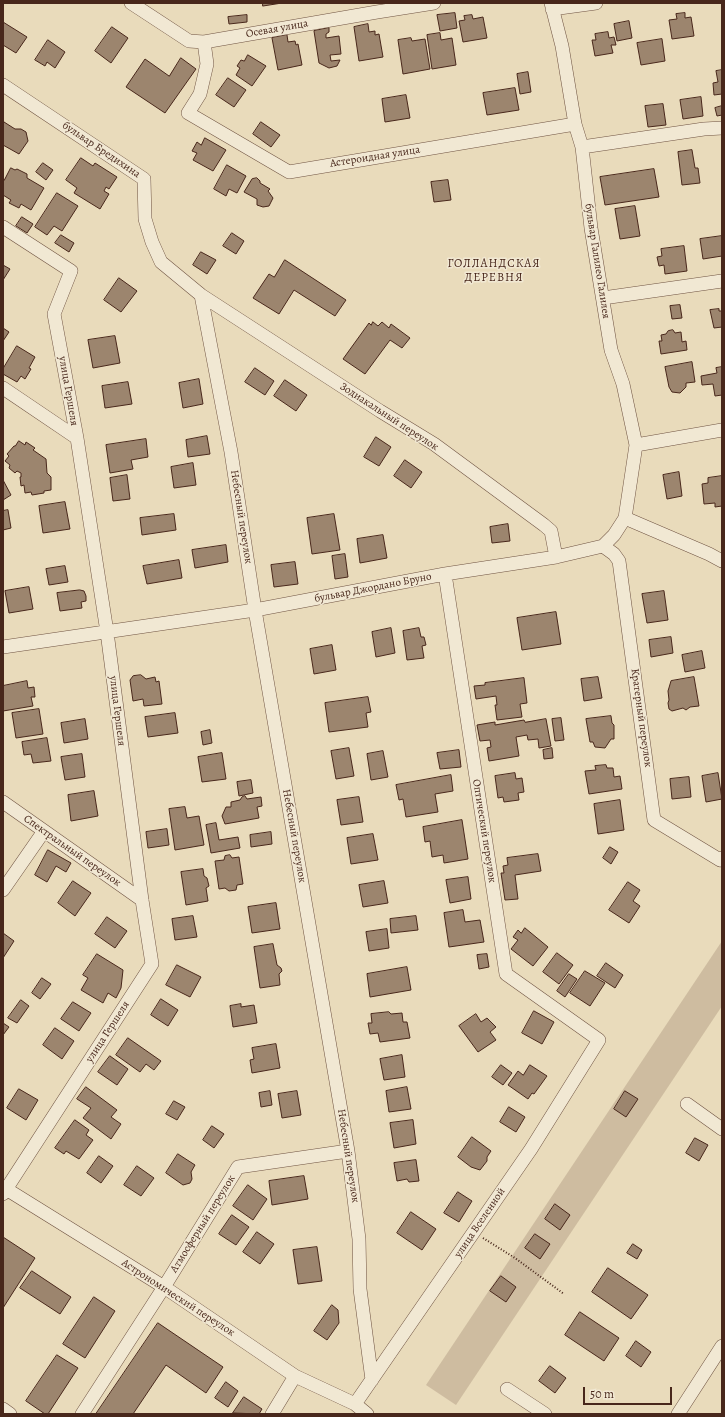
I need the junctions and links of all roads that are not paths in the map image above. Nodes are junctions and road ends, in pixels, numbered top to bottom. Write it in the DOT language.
graph roads {
  1 [pos="130,3"];
  2 [pos="434,3"];
  3 [pos="596,3"];
  4 [pos="551,6"];
  5 [pos="373,7"];
  6 [pos="204,42"];
  7 [pos="3,85"];
  8 [pos="575,124"];
  9 [pos="722,128"];
  10 [pos="582,147"];
  11 [pos="3,227"];
  12 [pos="722,281"];
  13 [pos="201,295"];
  14 [pos="603,298"];
  15 [pos="3,388"];
  16 [pos="722,430"];
  17 [pos="77,438"];
  18 [pos="636,444"];
  19 [pos="625,518"];
  20 [pos="603,546"];
  21 [pos="556,557"];
  22 [pos="722,561"];
  23 [pos="445,574"];
  24 [pos="255,610"];
  25 [pos="107,632"];
  26 [pos="3,647"];
  27 [pos="3,802"];
  28 [pos="44,831"];
  29 [pos="721,859"];
  30 [pos="3,890"];
  31 [pos="142,900"];
  32 [pos="600,1040"];
  33 [pos="687,1104"];
  34 [pos="722,1129"];
  35 [pos="348,1151"];
  36 [pos="4,1190"];
  37 [pos="164,1287"];
  38 [pos="722,1346"];
  39 [pos="295,1376"];
  40 [pos="372,1380"];
  41 [pos="507,1389"];
  42 [pos="355,1404"];
  43 [pos="3,1409"];
  44 [pos="10,1414"];
  45 [pos="82,1414"];
  46 [pos="272,1414"];
  47 [pos="367,1414"];
  48 [pos="545,1414"];
  49 [pos="678,1414"];
  1 -- 6 [label="street, Осевая улица"];
  2 -- 5 [label="street, Осевая улица"];
  3 -- 4 [label="street"];
  4 -- 8 [label="street, бульвар Галилео Галилея"];
  5 -- 6 [label="street, Осевая улица"];
  6 -- 8 [label="street, Астероидная улица"];
  7 -- 13 [label="street, бульвар Бредихина"];
  8 -- 10 [label="street, бульвар Галилео Галилея"];
  9 -- 10 [label="street"];
  10 -- 14 [label="street, бульвар Галилео Галилея"];
  11 -- 17 [label="street, улица Гершеля"];
  12 -- 14 [label="street"];
  13 -- 21 [label="street, Зодиакальный переулок"];
  13 -- 24 [label="street, Небесный переулок"];
  14 -- 18 [label="street, бульвар Галилео Галилея"];
  15 -- 17 [label="street"];
  16 -- 18 [label="street"];
  17 -- 25 [label="street, улица Гершеля"];
  18 -- 19 [label="street, бульвар Галилео Галилея"];
  19 -- 20 [label="street"];
  19 -- 22 [label="street"];
  20 -- 21 [label="street, бульвар Джордано Бруно"];
  20 -- 29 [label="street, Кратерный переулок"];
  21 -- 23 [label="street, бульвар Джордано Бруно"];
  23 -- 24 [label="street, бульвар Джордано Бруно"];
  23 -- 32 [label="street, Оптический переулок"];
  24 -- 25 [label="street, бульвар Джордано Бруно"];
  24 -- 35 [label="street, Небесный переулок"];
  25 -- 26 [label="street, бульвар Джордано Бруно"];
  25 -- 31 [label="street, улица Гершеля"];
  27 -- 28 [label="street, Спектральный переулок"];
  28 -- 30 [label="street"];
  28 -- 31 [label="street, Спектральный переулок"];
  31 -- 36 [label="street, улица Гершеля"];
  32 -- 40 [label="street, улица Вселенной"];
  33 -- 34 [label="street"];
  35 -- 37 [label="street, Атмосферный переулок"];
  35 -- 40 [label="street, Небесный переулок"];
  36 -- 37 [label="street, Астрономический переулок"];
  37 -- 39 [label="street, Астрономический переулок"];
  37 -- 45 [label="street, Атмосферный переулок"];
  38 -- 49 [label="street"];
  39 -- 42 [label="street, Астрономический переулок"];
  39 -- 46 [label="street"];
  40 -- 42 [label="street, улица Вселенной"];
  41 -- 48 [label="street"];
  42 -- 47 [label="street, Астрономический переулок"];
  43 -- 44 [label="street"];
}
